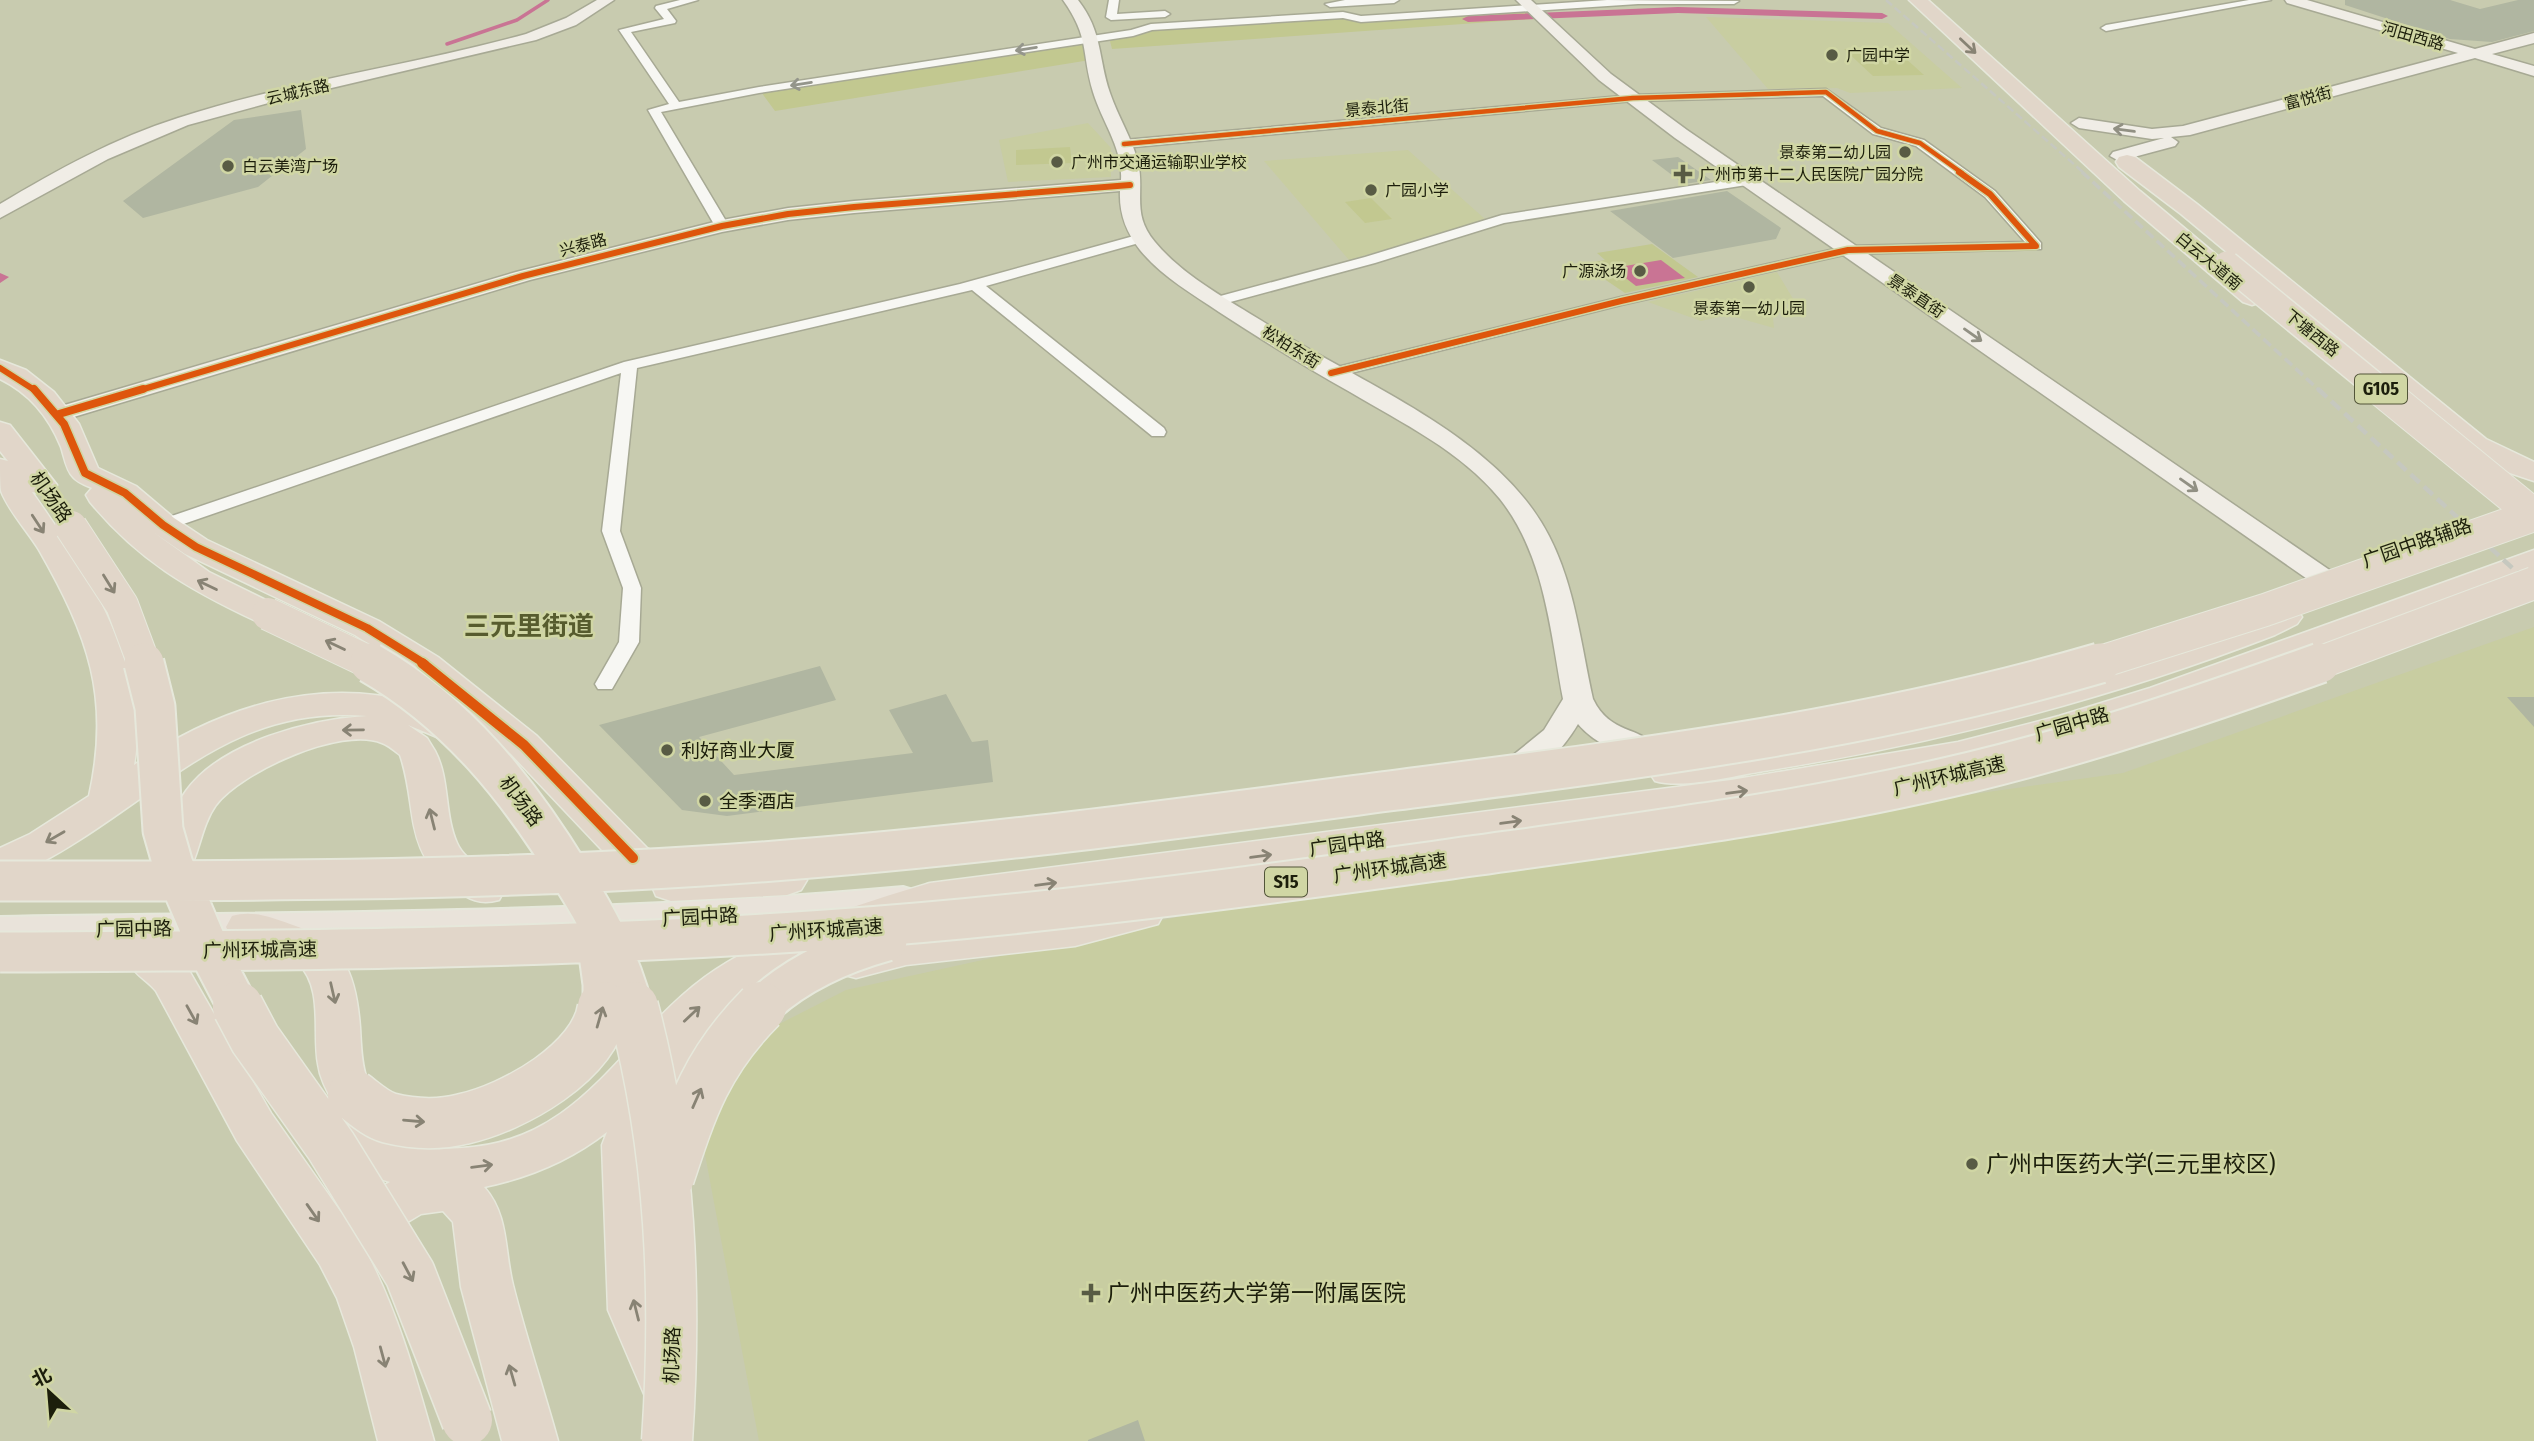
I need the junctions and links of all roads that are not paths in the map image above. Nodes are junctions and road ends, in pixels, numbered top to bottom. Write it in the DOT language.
graph roads {
  1 [pos="593,0"];
  2 [pos="607,0"];
  3 [pos="692,0"];
  4 [pos="1070,0"];
  5 [pos="1394,0"];
  6 [pos="1705,0"];
  7 [pos="1918,0"];
  8 [pos="1943,0"];
  9 [pos="2266,0"];
  10 [pos="2292,0"];
  11 [pos="1350,1"];
  12 [pos="1734,1"];
  13 [pos="1117,2"];
  14 [pos="1533,9"];
  15 [pos="2106,28"];
  16 [pos="1094,38"];
  17 [pos="2534,38"];
  18 [pos="2534,46"];
  19 [pos="2482,56"];
  20 [pos="2534,71"];
  21 [pos="1633,98"];
  22 [pos="675,104"];
  23 [pos="2079,123"];
  24 [pos="1124,144"];
  25 [pos="2087,154"];
  26 [pos="2119,156"];
  27 [pos="1748,181"];
  28 [pos="1130,185"];
  29 [pos="0,203"];
  30 [pos="0,212"];
  31 [pos="722,226"];
  32 [pos="1141,238"];
  33 [pos="1848,250"];
  34 [pos="2233,263"];
  35 [pos="974,284"];
  36 [pos="1217,301"];
  37 [pos="630,365"];
  38 [pos="0,368"];
  39 [pos="1331,373"];
  40 [pos="0,389"];
  41 [pos="59,414"];
  42 [pos="0,430"];
  43 [pos="1158,432"];
  44 [pos="2476,445"];
  45 [pos="2435,450"];
  46 [pos="0,468"];
  47 [pos="2534,472"];
  48 [pos="85,473"];
  49 [pos="2530,512"];
  50 [pos="163,525"];
  51 [pos="71,527"];
  52 [pos="2534,560"];
  53 [pos="2322,577"];
  54 [pos="2534,583"];
  55 [pos="2534,595"];
  56 [pos="2284,619"];
  57 [pos="2136,640"];
  58 [pos="2314,641"];
  59 [pos="2217,643"];
  60 [pos="2401,646"];
  61 [pos="410,654"];
  62 [pos="606,684"];
  63 [pos="1578,699"];
  64 [pos="468,741"];
  65 [pos="119,747"];
  66 [pos="1639,747"];
  67 [pos="1523,763"];
  68 [pos="1707,767"];
  69 [pos="1324,790"];
  70 [pos="107,802"];
  71 [pos="1432,803"];
  72 [pos="1101,817"];
  73 [pos="1237,827"];
  74 [pos="1473,828"];
  75 [pos="1040,853"];
  76 [pos="633,858"];
  77 [pos="173,865"];
  78 [pos="1194,865"];
  79 [pos="0,868"];
  80 [pos="1418,876"];
  81 [pos="0,880"];
  82 [pos="130,881"];
  83 [pos="721,884"];
  84 [pos="486,890"];
  85 [pos="0,895"];
  86 [pos="930,898"];
  87 [pos="1260,898"];
  88 [pos="592,907"];
  89 [pos="1151,911"];
  90 [pos="247,927"];
  91 [pos="0,931"];
  92 [pos="37,931"];
  93 [pos="0,942"];
  94 [pos="0,952"];
  95 [pos="0,961"];
  96 [pos="151,962"];
  97 [pos="276,1072"];
  98 [pos="667,1185"];
  99 [pos="338,1249"];
  100 [pos="470,1431"];
  101 [pos="406,1441"];
  102 [pos="530,1441"];
  103 [pos="667,1441"];
  104 [pos="688,1441"];
  1 -- 29 [label="street, 云城东路"];
  2 -- 30 [label="street, 云城东路"];
  3 -- 22 [label="street"];
  4 -- 16 [label="street, 松柏东街"];
  5 -- 11 [label="street"];
  6 -- 12 [label="street"];
  6 -- 14 [label="street"];
  7 -- 25 [label="highway, 白云大道南 / G105, one-way"];
  8 -- 23 [label="highway, 白云大道南 / G105"];
  9 -- 15 [label="street"];
  10 -- 19 [label="street, 河田西路"];
  11 -- 13 [label="street"];
  14 -- 16 [label="street"];
  14 -- 21 [label="street, 景泰直街"];
  16 -- 22 [label="street, one-way"];
  16 -- 24 [label="street, 松柏东街"];
  17 -- 19 [label="street, 富悦街"];
  18 -- 19 [label="street, 富悦街"];
  19 -- 20 [label="street, 河田西路"];
  19 -- 23 [label="street, 富悦街, one-way"];
  19 -- 26 [label="street, 富悦街"];
  21 -- 24 [label="street, 景泰北街"];
  21 -- 27 [label="street, 景泰直街"];
  21 -- 33 [label="street, 景泰北街"];
  22 -- 31 [label="street"];
  23 -- 26 [label="highway, 白云大道南 / G105"];
  24 -- 28 [label="street, 松柏东街"];
  25 -- 34 [label="highway, 下塘西路 / G105"];
  25 -- 45 [label="highway, 白云大道南"];
  26 -- 34 [label="highway, 下塘西路 / G105"];
  26 -- 44 [label="highway, 白云大道南"];
  27 -- 33 [label="street, 景泰直街"];
  27 -- 36 [label="street"];
  28 -- 31 [label="street, 兴泰路"];
  28 -- 32 [label="street, 松柏东街"];
  31 -- 41 [label="street, 兴泰路"];
  32 -- 35 [label="street"];
  32 -- 36 [label="street, 松柏东街"];
  33 -- 39 [label="street"];
  33 -- 53 [label="street, 景泰直街, one-way"];
  34 -- 49 [label="highway, 下塘西路 / G105, bridge"];
  35 -- 37 [label="street"];
  35 -- 43 [label="street"];
  36 -- 39 [label="street, 松柏东街"];
  37 -- 50 [label="street"];
  37 -- 62 [label="street"];
  38 -- 41 [label="highway"];
  39 -- 63 [label="street, 松柏东街"];
  40 -- 48 [label="highway, 机场路"];
  41 -- 48 [label="highway"];
  42 -- 51 [label="highway, 机场路"];
  44 -- 45 [label="highway"];
  44 -- 47 [label="highway, 白云大道南"];
  45 -- 49 [label="highway, 白云大道南"];
  46 -- 65 [label="highway, one-way"];
  48 -- 50 [label="highway"];
  64 -- 48 [label="highway, 机场路, one-way, bridge"];
  49 -- 53 [label="highway, 广园中路辅路"];
  49 -- 56 [label="main road, 广园中路"];
  49 -- 82 [label="highway, bridge"];
  50 -- 61 [label="highway"];
  51 -- 77 [label="highway, 机场路, one-way, bridge"];
  52 -- 58 [label="highway, 广园中路"];
  53 -- 56 [label="highway"];
  53 -- 57 [label="main road"];
  54 -- 94 [label="highway, 广州环城高速 / S15, bridge"];
  55 -- 60 [label="main road"];
  56 -- 59 [label="highway, 广园中路"];
  57 -- 59 [label="main road"];
  57 -- 66 [label="main road"];
  58 -- 60 [label="main road"];
  74 -- 58 [label="highway, 广园中路, one-way"];
  59 -- 68 [label="highway, 广园中路"];
  60 -- 80 [label="main road"];
  61 -- 65 [label="highway"];
  61 -- 76 [label="highway"];
  63 -- 66 [label="street"];
  63 -- 67 [label="street"];
  64 -- 70 [label="highway"];
  64 -- 88 [label="highway, 机场路, bridge"];
  65 -- 70 [label="highway"];
  66 -- 67 [label="main road"];
  66 -- 68 [label="main road"];
  67 -- 69 [label="main road"];
  67 -- 71 [label="main road"];
  68 -- 71 [label="highway, 广园中路"];
  69 -- 72 [label="main road"];
  69 -- 73 [label="main road"];
  70 -- 79 [label="highway, one-way"];
  71 -- 73 [label="highway, 广园中路"];
  72 -- 75 [label="main road"];
  72 -- 76 [label="main road"];
  73 -- 75 [label="highway, 广园中路"];
  78 -- 74 [label="highway, 广园中路, one-way"];
  74 -- 80 [label="main road"];
  75 -- 83 [label="highway, 广园中路"];
  76 -- 83 [label="highway"];
  84 -- 77 [label="highway, one-way"];
  77 -- 97 [label="highway, 机场路, bridge"];
  86 -- 78 [label="highway, 广园中路, one-way"];
  78 -- 87 [label="main road"];
  79 -- 82 [label="highway, bridge"];
  80 -- 87 [label="main road"];
  81 -- 82 [label="highway, bridge"];
  83 -- 84 [label="highway, 广园中路"];
  84 -- 85 [label="main road, 广园中路"];
  86 -- 90 [label="main road, 广园中路"];
  97 -- 86 [label="highway, one-way, bridge"];
  87 -- 89 [label="main road"];
  90 -- 88 [label="highway, one-way, bridge"];
  88 -- 98 [label="highway, 机场路, bridge"];
  98 -- 89 [label="highway, one-way, bridge"];
  104 -- 89 [label="highway, one-way"];
  90 -- 92 [label="main road, 广园中路"];
  91 -- 92 [label="main road, 广园中路"];
  92 -- 93 [label="main road"];
  92 -- 96 [label="main road"];
  95 -- 96 [label="main road"];
  96 -- 99 [label="highway, one-way"];
  97 -- 100 [label="highway, 机场路, one-way, bridge"];
  98 -- 103 [label="highway, 机场路, bridge"];
  99 -- 101 [label="highway, one-way"];
  102 -- 99 [label="highway, one-way"];
}
